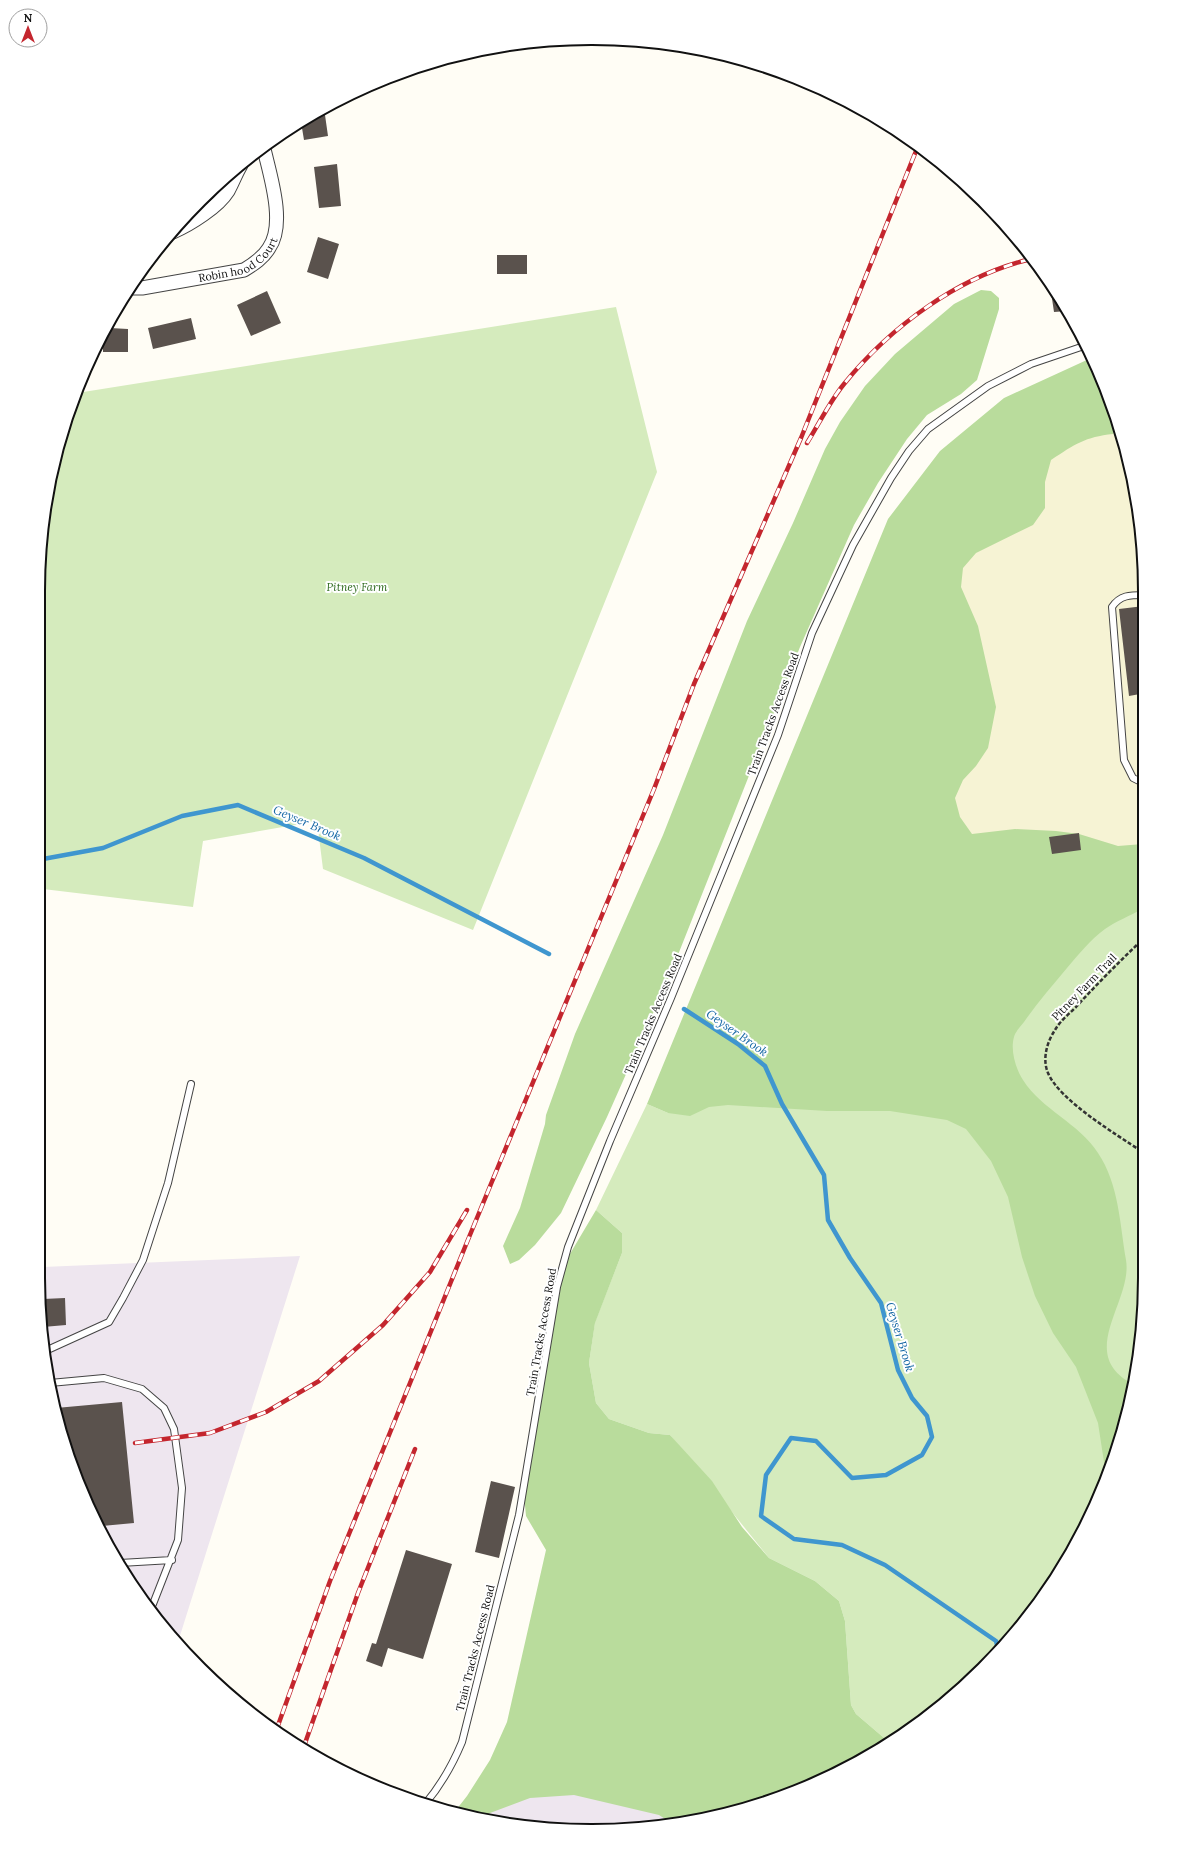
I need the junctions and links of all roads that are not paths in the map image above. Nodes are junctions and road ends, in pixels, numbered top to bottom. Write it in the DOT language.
graph roads {
  1 [pos="265,154"];
  2 [pos="235,178"];
  3 [pos="186,226"];
  4 [pos="137,288"];
  5 [pos="1080,347"];
  6 [pos="1138,595"];
  7 [pos="1138,780"];
  8 [pos="191,1084"];
  9 [pos="50,1349"];
  10 [pos="56,1382"];
  11 [pos="172,1560"];
  12 [pos="125,1563"];
  13 [pos="153,1603"];
  14 [pos="429,1799"];
  1 -- 4 [label="street, Robin hood Court"];
  2 -- 3 [label="street"];
  5 -- 14 [label="lane, Train Tracks Access Road"];
  6 -- 7 [label="lane"];
  8 -- 9 [label="lane"];
  10 -- 11 [label="lane"];
  11 -- 12 [label="lane"];
  11 -- 13 [label="lane"];
}
